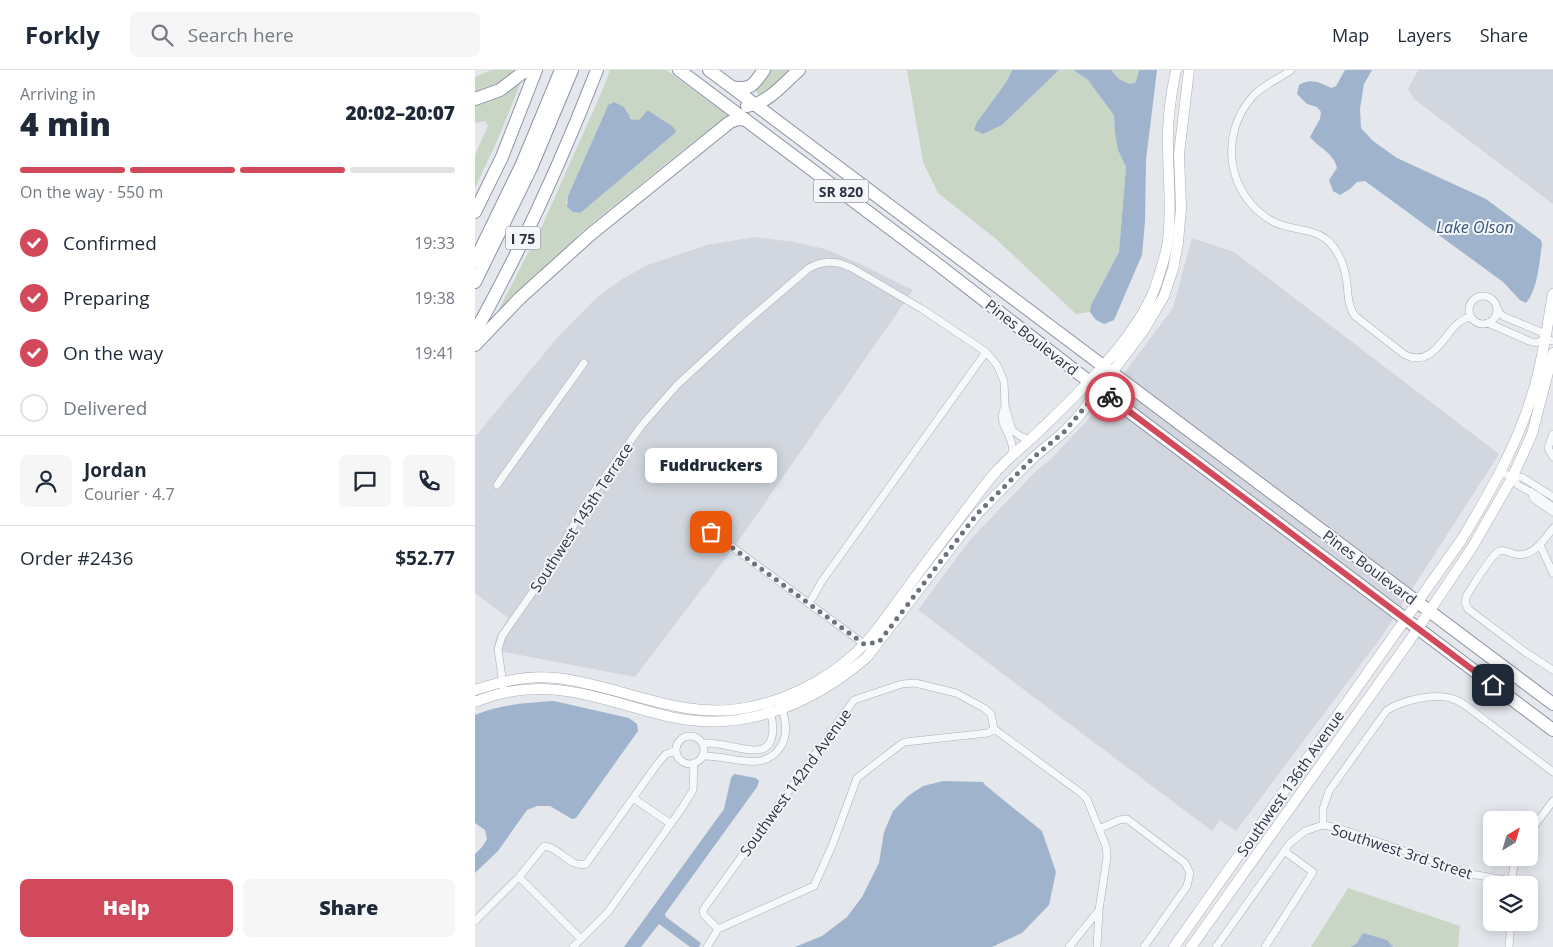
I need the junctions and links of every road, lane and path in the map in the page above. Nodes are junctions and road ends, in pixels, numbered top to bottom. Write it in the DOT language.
graph roads {
  1 [pos="526,70"];
  2 [pos="536,70"];
  3 [pos="561,70"];
  4 [pos="572,70"];
  5 [pos="597,70"];
  6 [pos="679,70"];
  7 [pos="709,70"];
  8 [pos="764,70"];
  9 [pos="799,70"];
  10 [pos="1176,70"];
  11 [pos="1189,70"];
  12 [pos="1291,70"];
  13 [pos="732,87"];
  14 [pos="713,96"];
  15 [pos="475,99"];
  16 [pos="754,104"];
  17 [pos="746,120"];
  18 [pos="475,212"];
  19 [pos="475,260"];
  20 [pos="475,282"];
  21 [pos="1553,294"];
  22 [pos="1497,306"];
  23 [pos="1471,316"];
  24 [pos="1489,323"];
  25 [pos="475,332"];
  26 [pos="1549,340"];
  27 [pos="475,345"];
  28 [pos="986,352"];
  29 [pos="1553,353"];
  30 [pos="584,363"];
  31 [pos="1107,369"];
  32 [pos="1088,381"];
  33 [pos="1100,389"];
  34 [pos="1005,406"];
  35 [pos="1553,434"];
  36 [pos="1029,440"];
  37 [pos="1014,455"];
  38 [pos="1551,455"];
  39 [pos="1034,457"];
  40 [pos="1501,471"];
  41 [pos="1215,476"];
  42 [pos="1249,476"];
  43 [pos="1512,478"];
  44 [pos="497,485"];
  45 [pos="1234,490"];
  46 [pos="1531,492"];
  47 [pos="1278,498"];
  48 [pos="1552,501"];
  49 [pos="1553,512"];
  50 [pos="1553,528"];
  51 [pos="711,532"];
  52 [pos="1540,545"];
  53 [pos="1553,572"];
  54 [pos="1417,603"];
  55 [pos="809,604"];
  56 [pos="1429,612"];
  57 [pos="1405,620"];
  58 [pos="1417,629"];
  59 [pos="879,642"];
  60 [pos="864,644"];
  61 [pos="1553,670"];
  62 [pos="503,687"];
  63 [pos="475,690"];
  64 [pos="475,702"];
  65 [pos="1553,704"];
  66 [pos="781,705"];
  67 [pos="769,708"];
  68 [pos="994,729"];
  69 [pos="1553,730"];
  70 [pos="703,743"];
  71 [pos="676,751"];
  72 [pos="702,756"];
  73 [pos="694,763"];
  74 [pos="1553,772"];
  75 [pos="633,798"];
  76 [pos="1553,801"];
  77 [pos="1538,821"];
  78 [pos="671,824"];
  79 [pos="1323,825"];
  80 [pos="1099,829"];
  81 [pos="1284,851"];
  82 [pos="519,877"];
  83 [pos="1483,877"];
  84 [pos="1099,910"];
  85 [pos="475,922"];
  86 [pos="718,929"];
  87 [pos="1510,931"];
  88 [pos="581,939"];
  89 [pos="573,947"];
  90 [pos="707,947"];
  91 [pos="1069,947"];
  92 [pos="1097,947"];
  93 [pos="1144,947"];
  94 [pos="1174,947"];
  95 [pos="1191,947"];
  96 [pos="1216,947"];
  97 [pos="1265,947"];
  98 [pos="1509,947"];
  1 -- 15 [label="highway"];
  2 -- 18 [label="highway"];
  3 -- 19 [label="highway"];
  4 -- 20 [label="highway"];
  5 -- 25 [label="highway, I 75"];
  6 -- 14 [label="highway, Pines Boulevard / SR 820"];
  7 -- 13 [label="highway, Pines Boulevard / SR 820"];
  8 -- 13 [label="highway"];
  9 -- 16 [label="highway"];
  10 -- 31 [label="street"];
  11 -- 31 [label="street"];
  12 -- 23 [label="street"];
  13 -- 16 [label="highway, Pines Boulevard / SR 820"];
  14 -- 16 [label="highway"];
  14 -- 17 [label="highway, Pines Boulevard / SR 820"];
  16 -- 31 [label="highway, Pines Boulevard / SR 820"];
  17 -- 27 [label="highway"];
  17 -- 32 [label="highway, Pines Boulevard / SR 820"];
  21 -- 26 [label="street, Southwest 136th Avenue"];
  22 -- 23 [label="street"];
  22 -- 24 [label="street"];
  22 -- 26 [label="street"];
  23 -- 24 [label="street"];
  24 -- 26 [label="street"];
  26 -- 40 [label="street, Southwest 136th Avenue"];
  28 -- 34 [label="street"];
  28 -- 55 [label="street"];
  28 -- 62 [label="street, Southwest 145th Terrace"];
  29 -- 43 [label="street, Southwest 136th Avenue"];
  30 -- 44 [label="street"];
  31 -- 32 [label="street"];
  31 -- 33 [label="street"];
  31 -- 42 [label="highway, Pines Boulevard / SR 820"];
  32 -- 33 [label="highway, Pines Boulevard / SR 820"];
  32 -- 36 [label="street"];
  33 -- 39 [label="street"];
  33 -- 41 [label="highway, Pines Boulevard / SR 820"];
  34 -- 36 [label="street"];
  34 -- 37 [label="street"];
  35 -- 38 [label="street"];
  36 -- 37 [label="street"];
  37 -- 39 [label="street"];
  37 -- 60 [label="street"];
  39 -- 59 [label="street"];
  40 -- 43 [label="street"];
  40 -- 54 [label="street, Southwest 136th Avenue"];
  41 -- 42 [label="highway"];
  41 -- 45 [label="highway, Pines Boulevard / SR 820"];
  42 -- 47 [label="highway, Pines Boulevard / SR 820"];
  43 -- 46 [label="street"];
  43 -- 48 [label="street"];
  43 -- 56 [label="street, Southwest 136th Avenue"];
  45 -- 47 [label="highway"];
  45 -- 57 [label="highway, Pines Boulevard / SR 820"];
  46 -- 48 [label="street"];
  46 -- 49 [label="street"];
  47 -- 54 [label="highway, Pines Boulevard / SR 820"];
  50 -- 52 [label="street"];
  51 -- 55 [label="street"];
  52 -- 53 [label="street"];
  52 -- 61 [label="street"];
  54 -- 56 [label="highway, Pines Boulevard / SR 820"];
  54 -- 57 [label="street, Southwest 136th Avenue"];
  55 -- 60 [label="street"];
  56 -- 58 [label="street, Southwest 136th Avenue"];
  56 -- 65 [label="highway, Pines Boulevard / SR 820"];
  57 -- 58 [label="highway, Pines Boulevard / SR 820"];
  57 -- 94 [label="street, Southwest 136th Avenue"];
  58 -- 69 [label="highway, Pines Boulevard / SR 820"];
  58 -- 95 [label="street, Southwest 136th Avenue"];
  59 -- 60 [label="street"];
  59 -- 66 [label="street"];
  60 -- 66 [label="street"];
  62 -- 63 [label="street"];
  62 -- 64 [label="street"];
  62 -- 67 [label="street"];
  66 -- 67 [label="street"];
  66 -- 72 [label="street"];
  67 -- 70 [label="street"];
  68 -- 80 [label="street"];
  68 -- 86 [label="street"];
  68 -- 86 [label="street, Southwest 142nd Avenue"];
  70 -- 71 [label="street"];
  70 -- 72 [label="street"];
  71 -- 73 [label="street"];
  71 -- 75 [label="street"];
  72 -- 73 [label="street"];
  73 -- 78 [label="street"];
  74 -- 79 [label="street"];
  75 -- 78 [label="street"];
  75 -- 82 [label="street"];
  76 -- 77 [label="street"];
  78 -- 88 [label="street"];
  79 -- 81 [label="street"];
  79 -- 83 [label="street, Southwest 3rd Street"];
  80 -- 84 [label="street"];
  80 -- 93 [label="street"];
  81 -- 96 [label="street"];
  81 -- 97 [label="street"];
  82 -- 85 [label="street"];
  82 -- 88 [label="street"];
  84 -- 91 [label="street"];
  84 -- 92 [label="street"];
  86 -- 90 [label="street"];
  87 -- 98 [label="street"];
  88 -- 89 [label="street"];
}
